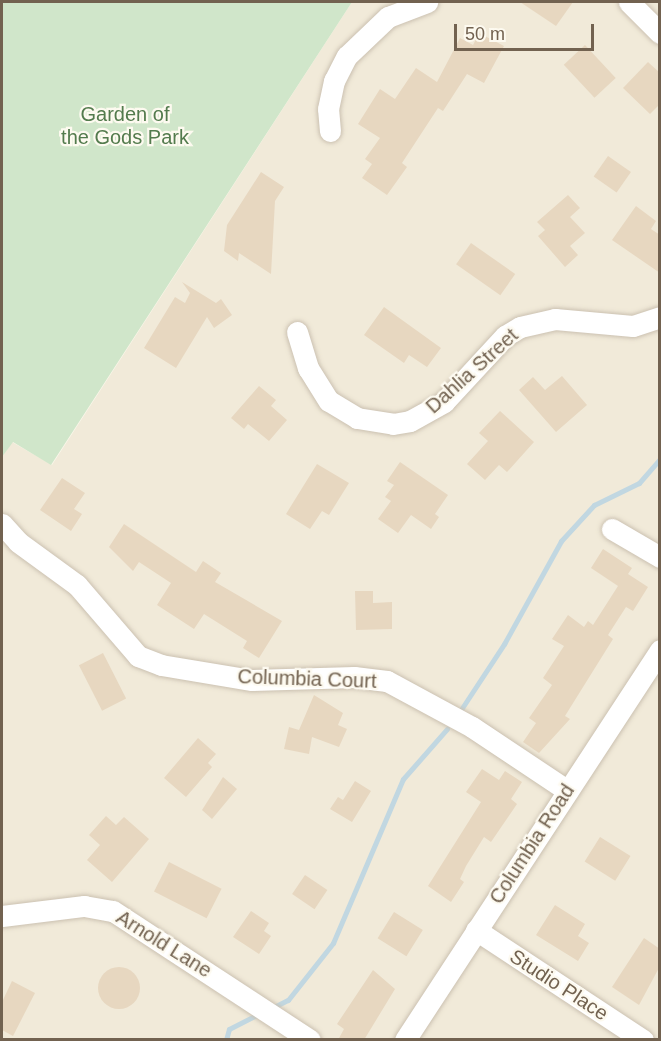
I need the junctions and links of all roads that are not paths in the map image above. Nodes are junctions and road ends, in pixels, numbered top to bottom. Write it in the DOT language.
graph roads {
  1 [pos="427,2"];
  2 [pos="629,2"];
  3 [pos="660,33"];
  4 [pos="330,131"];
  5 [pos="660,317"];
  6 [pos="297,332"];
  7 [pos="2,524"];
  8 [pos="612,529"];
  9 [pos="660,557"];
  10 [pos="660,650"];
  11 [pos="568,791"];
  12 [pos="2,916"];
  13 [pos="476,930"];
  14 [pos="310,1040"];
  15 [pos="405,1040"];
  16 [pos="643,1040"];
  1 -- 4 [label="street"];
  2 -- 3 [label="street"];
  5 -- 6 [label="street, Dahlia Street"];
  7 -- 11 [label="street, Columbia Court"];
  8 -- 9 [label="street"];
  10 -- 11 [label="street, Columbia Road"];
  11 -- 13 [label="street, Columbia Road"];
  12 -- 14 [label="street, Arnold Lane"];
  13 -- 15 [label="street, Columbia Road"];
  13 -- 16 [label="street, Studio Place"];
}
